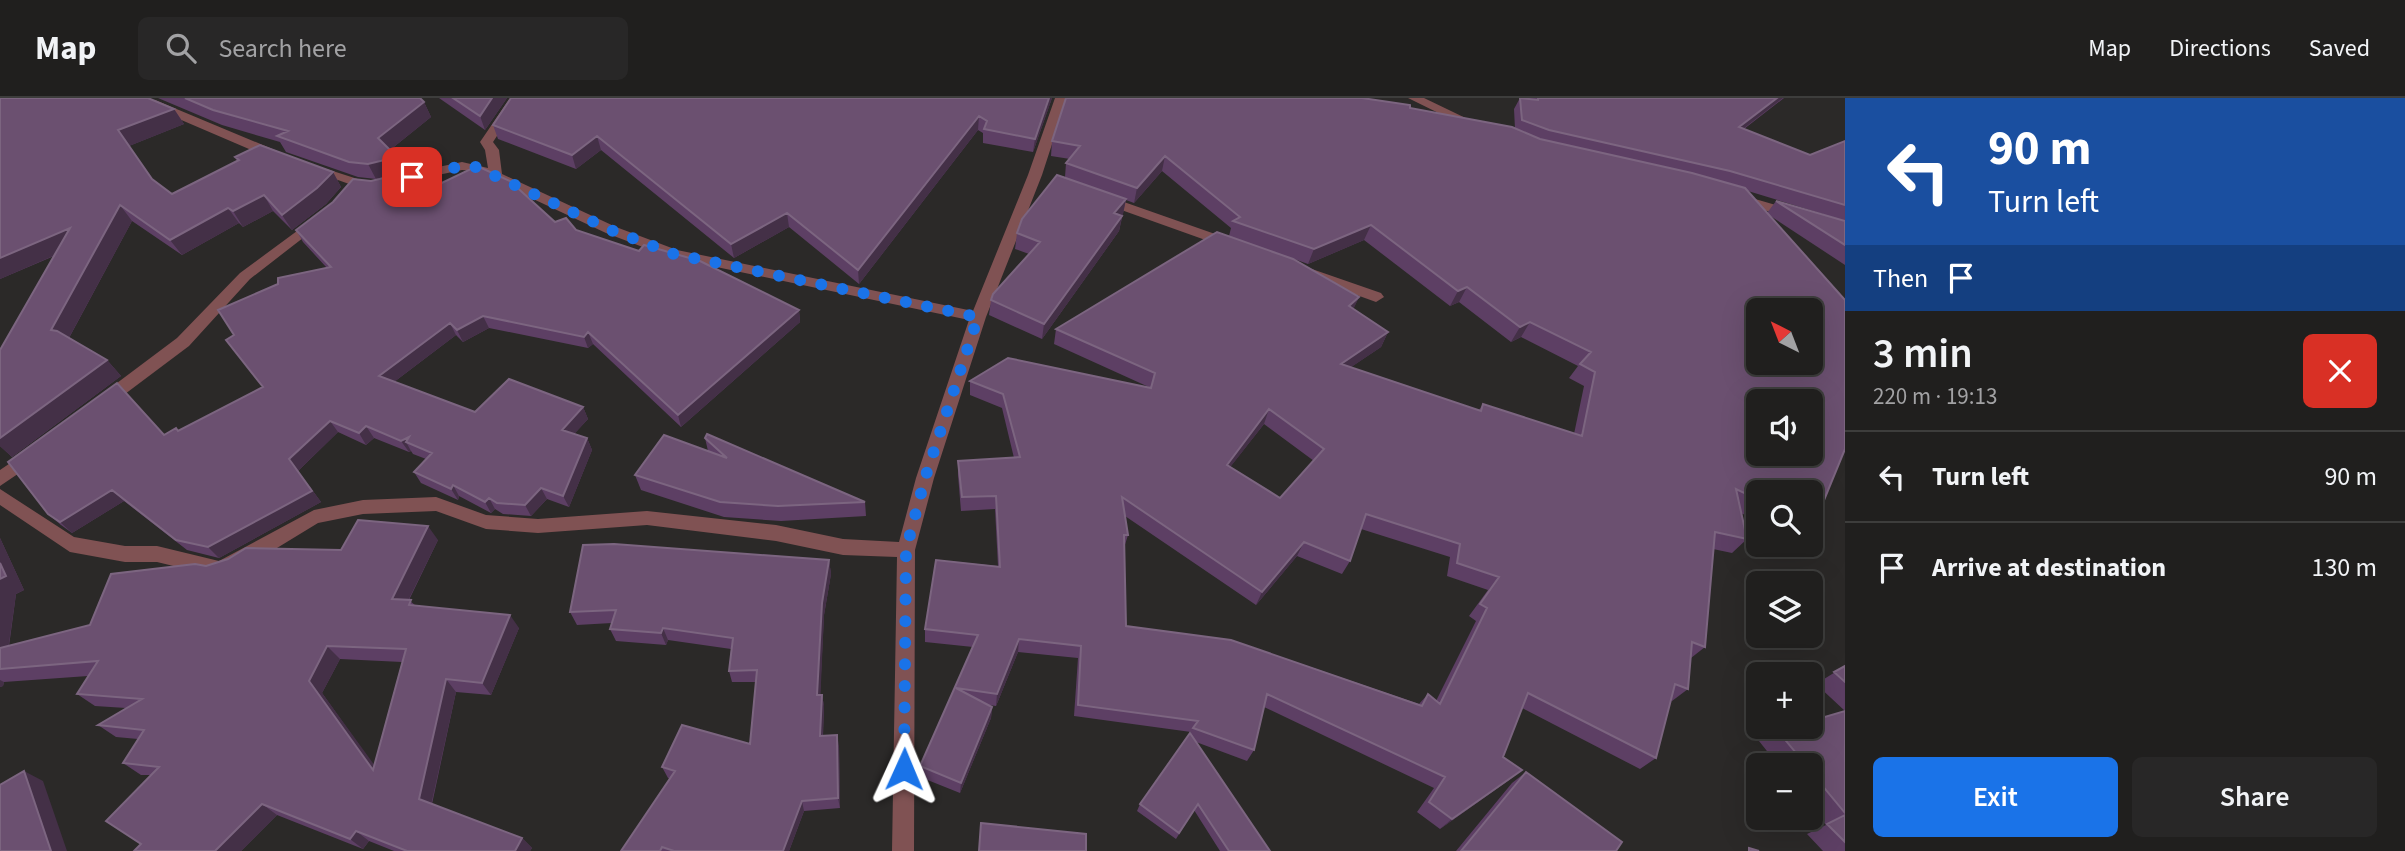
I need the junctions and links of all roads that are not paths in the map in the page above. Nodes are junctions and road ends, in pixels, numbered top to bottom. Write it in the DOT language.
graph roads {
  1 [pos="516,98"];
  2 [pos="1061,98"];
  3 [pos="1414,98"];
  4 [pos="152,103"];
  5 [pos="1487,130"];
  6 [pos="496,176"];
  7 [pos="1086,193"];
  8 [pos="1725,194"];
  9 [pos="333,209"];
  10 [pos="1805,218"];
  11 [pos="1239,247"];
  12 [pos="1299,269"];
  13 [pos="1376,297"];
  14 [pos="978,317"];
  15 [pos="86,415"];
  16 [pos="43,447"];
  17 [pos="0,480"];
  18 [pos="0,496"];
  19 [pos="906,550"];
  20 [pos="903,851"];
  1 -- 6 [label="street"];
  2 -- 14 [label="street"];
  3 -- 5 [label="street"];
  4 -- 6 [label="street"];
  6 -- 14 [label="street"];
  7 -- 11 [label="street"];
  8 -- 10 [label="street"];
  9 -- 15 [label="street"];
  12 -- 13 [label="street"];
  14 -- 19 [label="street"];
  16 -- 17 [label="street"];
  18 -- 19 [label="street"];
  19 -- 20 [label="street"];
}
